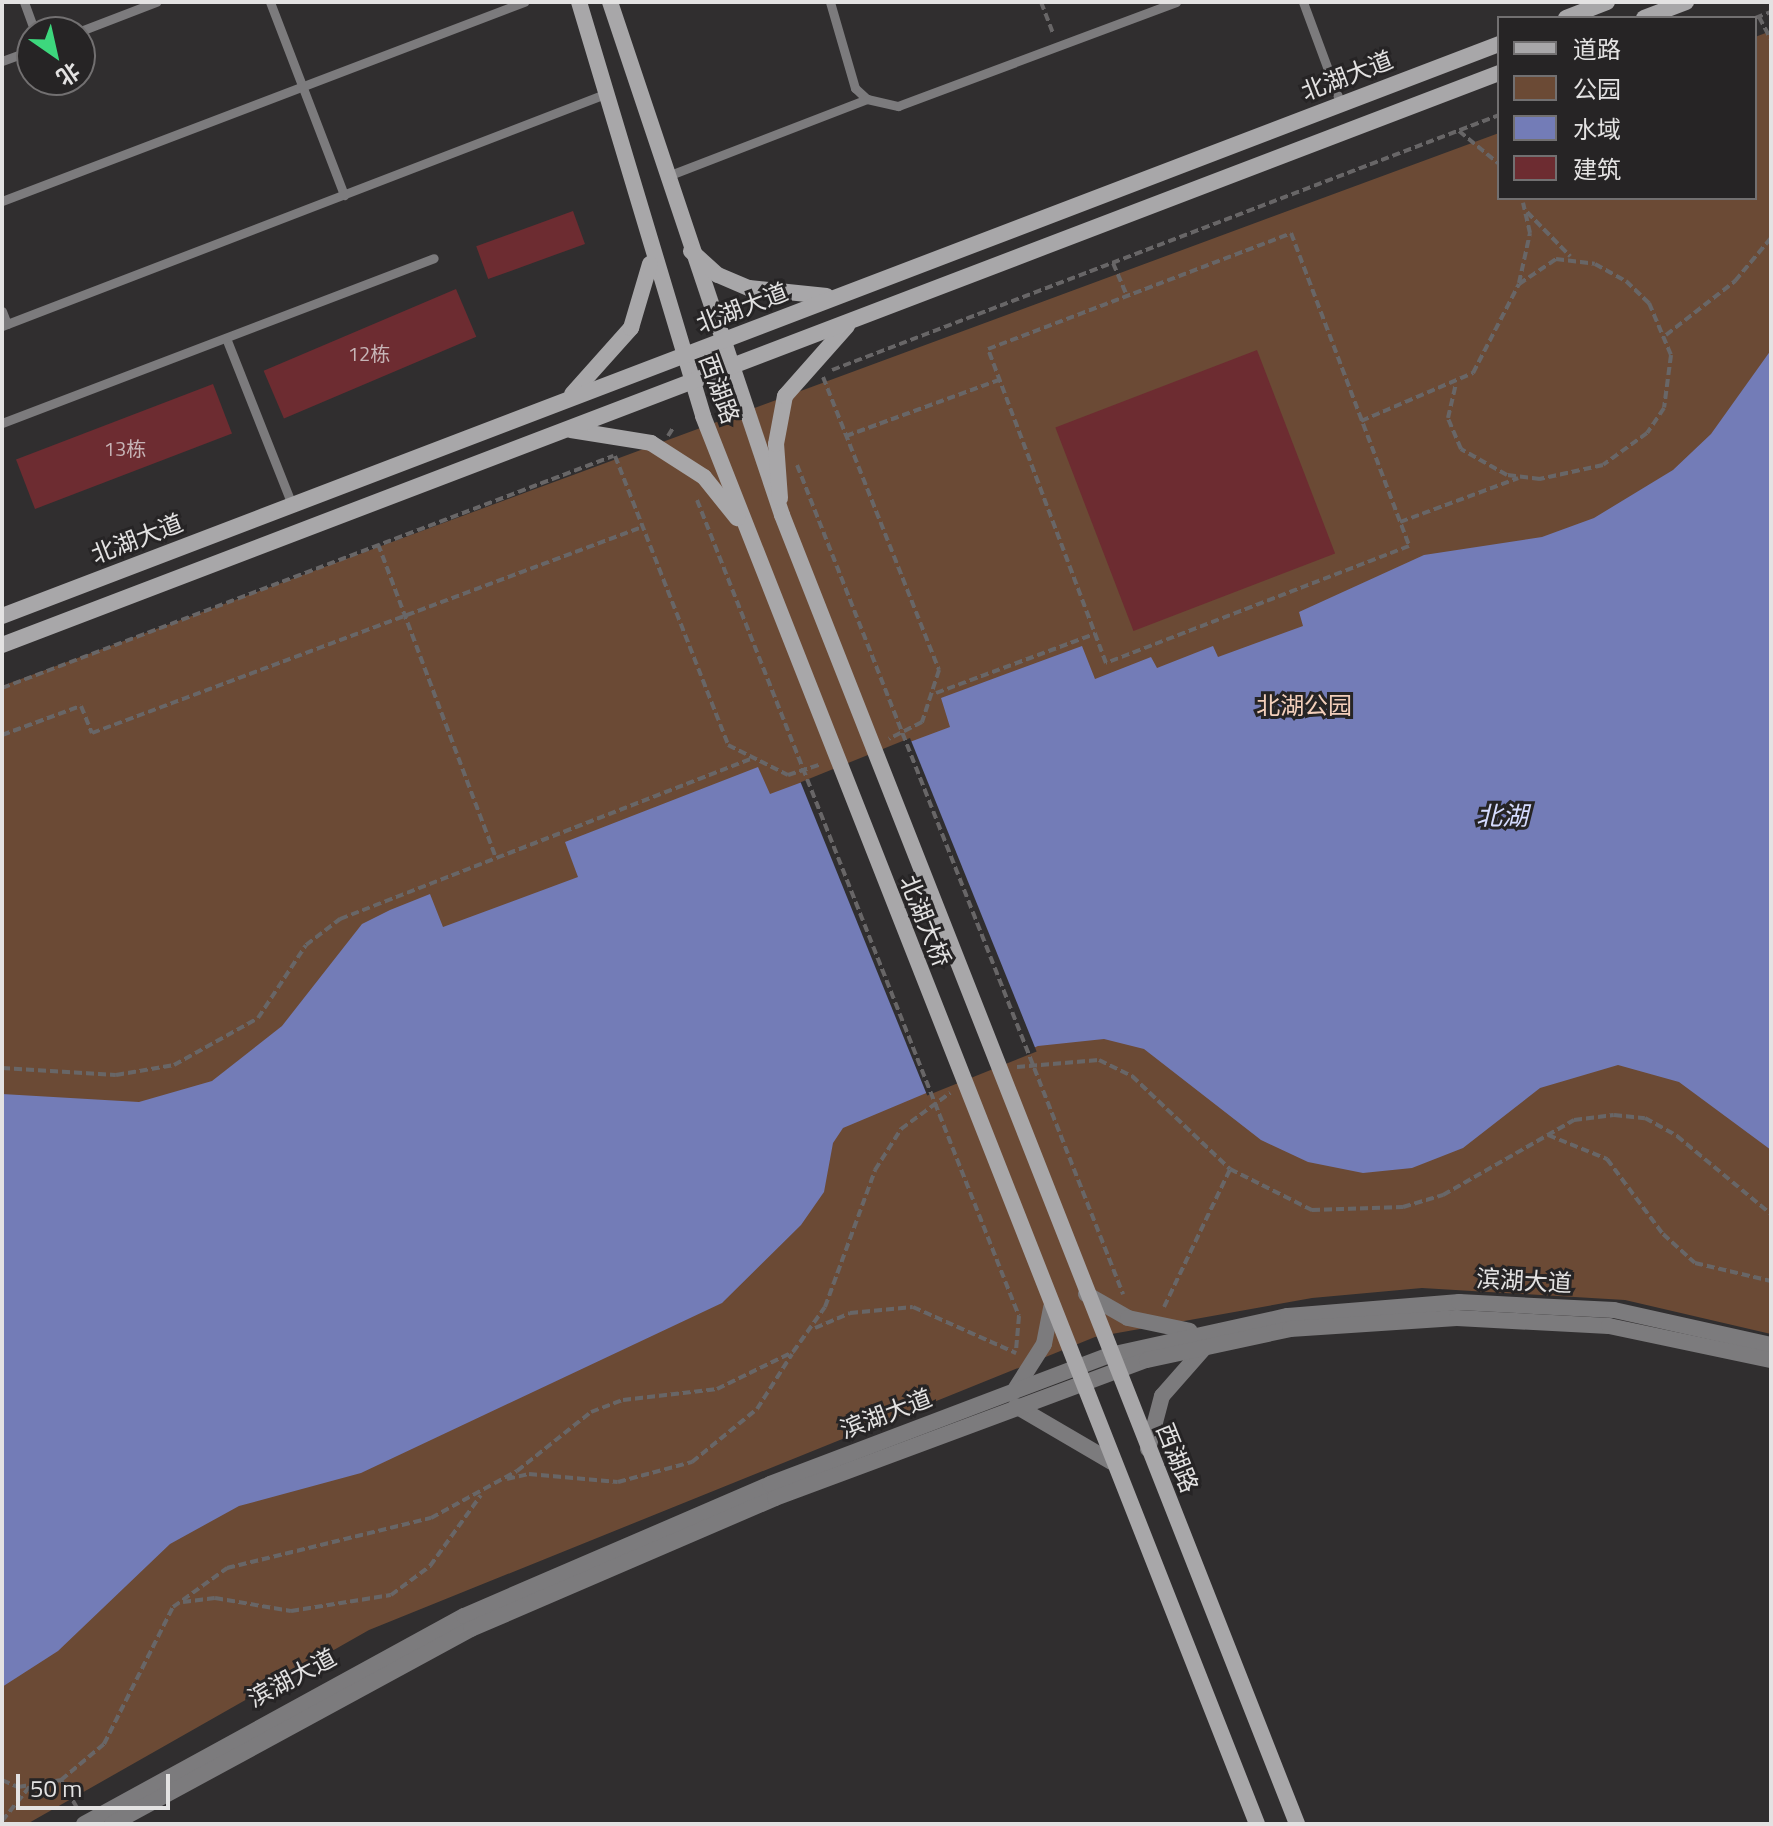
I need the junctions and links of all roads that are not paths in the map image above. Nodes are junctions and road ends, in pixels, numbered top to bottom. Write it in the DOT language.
graph roads {
  1 [pos="156,2"];
  2 [pos="270,2"];
  3 [pos="524,2"];
  4 [pos="579,2"];
  5 [pos="610,2"];
  6 [pos="830,2"];
  7 [pos="1176,2"];
  8 [pos="1303,2"];
  9 [pos="1607,2"];
  10 [pos="1686,2"];
  11 [pos="1571,16"];
  12 [pos="1649,16"];
  13 [pos="96,25"];
  14 [pos="1497,45"];
  15 [pos="1497,74"];
  16 [pos="302,87"];
  17 [pos="605,94"];
  18 [pos="867,99"];
  19 [pos="1341,105"];
  20 [pos="665,177"];
  21 [pos="344,195"];
  22 [pos="2,201"];
  23 [pos="686,245"];
  24 [pos="434,258"];
  25 [pos="651,258"];
  26 [pos="844,295"];
  27 [pos="2,311"];
  28 [pos="854,319"];
  29 [pos="4,325"];
  30 [pos="226,338"];
  31 [pos="719,343"];
  32 [pos="682,357"];
  33 [pos="727,368"];
  34 [pos="691,382"];
  35 [pos="561,403"];
  36 [pos="2,423"];
  37 [pos="565,429"];
  38 [pos="292,505"];
  39 [pos="782,515"];
  40 [pos="747,530"];
  41 [pos="2,616"];
  42 [pos="2,645"];
  43 [pos="863,723"];
  44 [pos="827,737"];
  45 [pos="1013,1109"];
  46 [pos="1086,1294"];
  47 [pos="1051,1307"];
  48 [pos="1206,1338"];
  49 [pos="1771,1345"];
  50 [pos="1771,1360"];
  51 [pos="1113,1362"];
  52 [pos="1077,1376"];
  53 [pos="1014,1399"];
  54 [pos="1148,1449"];
  55 [pos="1112,1462"];
  56 [pos="85,1823"];
  57 [pos="112,1824"];
  58 [pos="1257,1824"];
  59 [pos="1297,1824"];
  1 -- 13 [label="lane"];
  2 -- 16 [label="lane"];
  3 -- 16 [label="lane"];
  4 -- 17 [label="main road, 西湖路"];
  5 -- 20 [label="main road, 西湖路"];
  6 -- 18 [label="lane"];
  7 -- 18 [label="lane"];
  8 -- 19 [label="lane"];
  9 -- 11 [label="main road"];
  10 -- 12 [label="main road"];
  14 -- 19 [label="main road, 北湖大道"];
  15 -- 28 [label="main road, 北湖大道"];
  16 -- 21 [label="lane"];
  16 -- 22 [label="lane"];
  17 -- 21 [label="lane"];
  17 -- 25 [label="main road, 西湖路"];
  18 -- 20 [label="lane"];
  19 -- 26 [label="main road, 北湖大道"];
  20 -- 23 [label="main road, 西湖路"];
  21 -- 29 [label="lane"];
  23 -- 26 [label="main road"];
  23 -- 31 [label="main road, 西湖路"];
  24 -- 30 [label="lane"];
  25 -- 32 [label="main road, 西湖路"];
  25 -- 35 [label="main road"];
  26 -- 31 [label="main road, 北湖大道"];
  27 -- 29 [label="lane"];
  28 -- 33 [label="main road, 北湖大道"];
  28 -- 39 [label="main road"];
  30 -- 36 [label="lane"];
  30 -- 38 [label="lane"];
  31 -- 32 [label="main road, 北湖大道"];
  31 -- 33 [label="main road, 西湖路"];
  32 -- 34 [label="main road, 西湖路"];
  32 -- 35 [label="main road, 北湖大道"];
  33 -- 34 [label="main road, 北湖大道"];
  33 -- 39 [label="main road, 西湖路"];
  34 -- 37 [label="main road, 北湖大道"];
  34 -- 40 [label="main road, 西湖路"];
  35 -- 38 [label="main road, 北湖大道"];
  37 -- 40 [label="main road"];
  37 -- 42 [label="main road, 北湖大道"];
  38 -- 41 [label="main road, 北湖大道"];
  39 -- 43 [label="main road, 西湖路"];
  40 -- 44 [label="main road, 西湖路"];
  43 -- 45 [label="main road, 北湖大桥"];
  44 -- 47 [label="main road, 北湖大桥"];
  45 -- 46 [label="main road, 西湖路"];
  46 -- 48 [label="street"];
  46 -- 51 [label="main road, 西湖路"];
  47 -- 52 [label="main road"];
  47 -- 53 [label="street"];
  48 -- 49 [label="street, 滨湖大道"];
  48 -- 50 [label="street, 滨湖大道"];
  48 -- 51 [label="street, 滨湖大道"];
  48 -- 54 [label="street"];
  51 -- 52 [label="street, 滨湖大道"];
  51 -- 54 [label="main road, 西湖路"];
  52 -- 53 [label="street, 滨湖大道"];
  52 -- 55 [label="main road"];
  53 -- 55 [label="street"];
  53 -- 56 [label="street, 滨湖大道"];
  53 -- 57 [label="street, 滨湖大道"];
  54 -- 59 [label="main road, 西湖路"];
  55 -- 58 [label="main road"];
}
